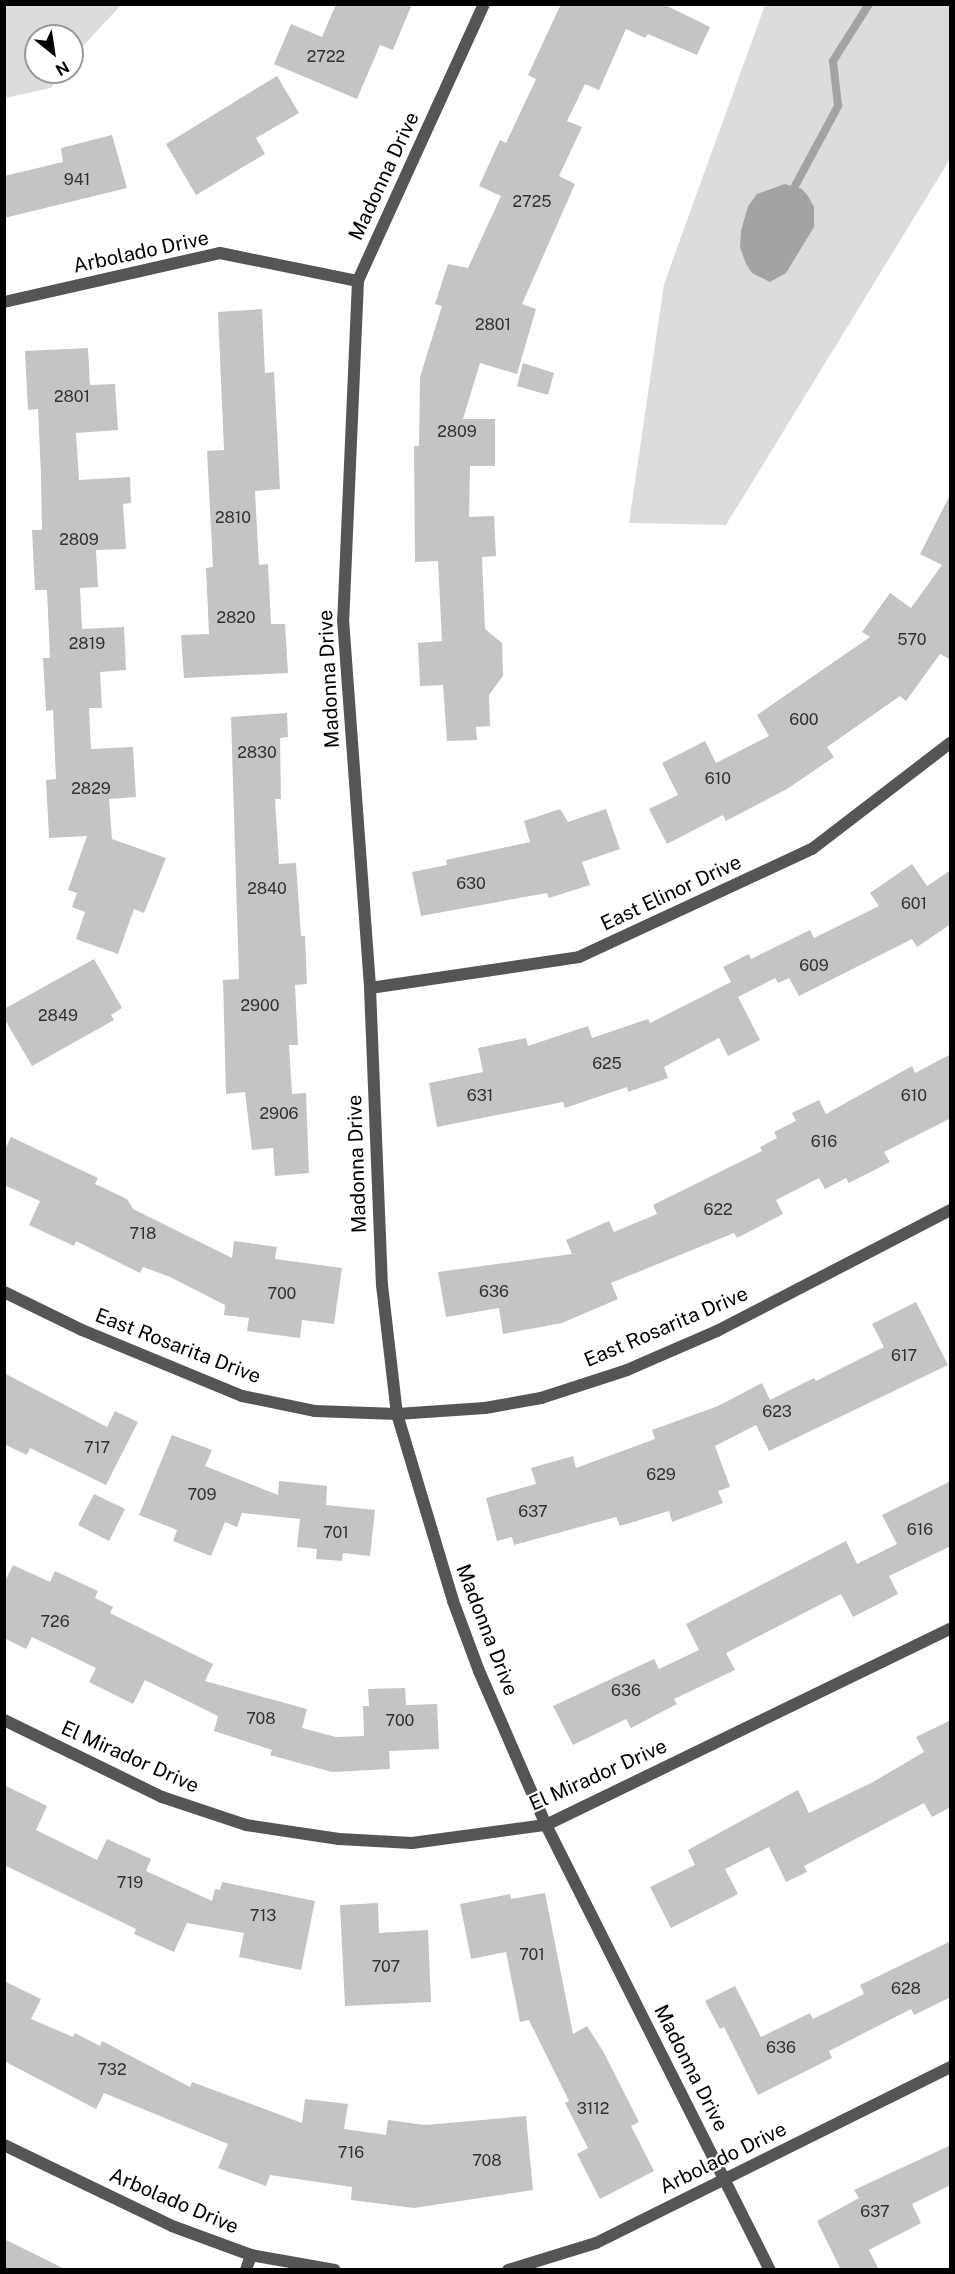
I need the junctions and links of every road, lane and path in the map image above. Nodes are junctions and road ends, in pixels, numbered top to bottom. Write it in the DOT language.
graph roads {
  1 [pos="484,4"];
  2 [pos="358,281"];
  3 [pos="4,302"];
  4 [pos="951,742"];
  5 [pos="370,988"];
  6 [pos="951,1210"];
  7 [pos="4,1292"];
  8 [pos="396,1414"];
  9 [pos="951,1629"];
  10 [pos="4,1720"];
  11 [pos="546,1825"];
  12 [pos="951,2067"];
  13 [pos="4,2145"];
  14 [pos="724,2179"];
  15 [pos="251,2255"];
  16 [pos="246,2270"];
  17 [pos="335,2270"];
  18 [pos="508,2270"];
  19 [pos="770,2270"];
  1 -- 2 [label="street, Madonna Drive"];
  2 -- 3 [label="street, Arbolado Drive"];
  2 -- 5 [label="street, Madonna Drive"];
  4 -- 5 [label="street, East Elinor Drive"];
  5 -- 8 [label="street, Madonna Drive"];
  6 -- 8 [label="street, East Rosarita Drive"];
  7 -- 8 [label="street, East Rosarita Drive"];
  8 -- 11 [label="street, Madonna Drive"];
  9 -- 11 [label="street, El Mirador Drive"];
  10 -- 11 [label="street, El Mirador Drive"];
  11 -- 14 [label="street, Madonna Drive"];
  12 -- 14 [label="street, Arbolado Drive"];
  13 -- 15 [label="street, Arbolado Drive"];
  14 -- 18 [label="street, Arbolado Drive"];
  14 -- 19 [label="street, Madonna Drive"];
  15 -- 16 [label="street"];
  15 -- 17 [label="street, Arbolado Drive"];
}
